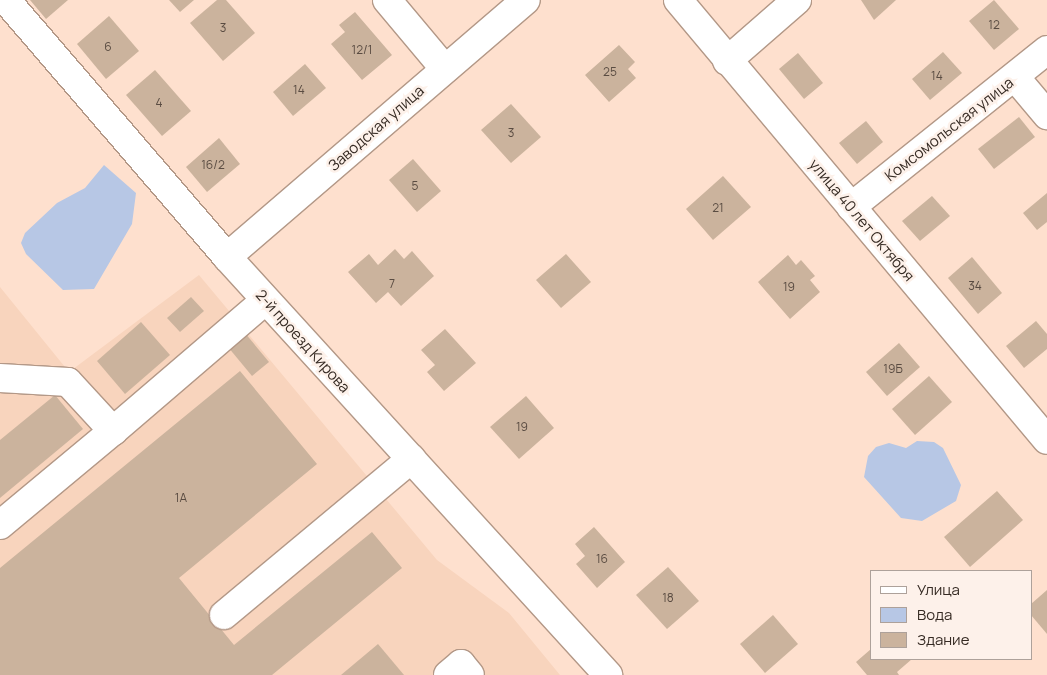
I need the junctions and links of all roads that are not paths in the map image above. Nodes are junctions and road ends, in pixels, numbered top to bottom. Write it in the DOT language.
graph roads {
  1 [pos="6,0"];
  2 [pos="387,0"];
  3 [pos="526,0"];
  4 [pos="678,0"];
  5 [pos="797,0"];
  6 [pos="1047,50"];
  7 [pos="727,62"];
  8 [pos="445,69"];
  9 [pos="1015,77"];
  10 [pos="1047,115"];
  11 [pos="851,207"];
  12 [pos="226,257"];
  13 [pos="266,300"];
  14 [pos="0,378"];
  15 [pos="113,431"];
  16 [pos="1047,440"];
  17 [pos="410,459"];
  18 [pos="0,525"];
  19 [pos="224,615"];
  20 [pos="448,675"];
  21 [pos="470,675"];
  22 [pos="608,675"];
  1 -- 12 [label="street, 2-й проезд Кирова"];
  2 -- 8 [label="street"];
  3 -- 8 [label="street, Заводская улица"];
  4 -- 7 [label="street, улица 40 лет Октября"];
  5 -- 7 [label="street"];
  6 -- 9 [label="street, Комсомольская улица"];
  7 -- 11 [label="street, улица 40 лет Октября"];
  8 -- 12 [label="street, Заводская улица"];
  9 -- 10 [label="street"];
  9 -- 11 [label="street, Комсомольская улица"];
  11 -- 16 [label="street, улица 40 лет Октября"];
  12 -- 13 [label="street, 2-й проезд Кирова"];
  13 -- 15 [label="street"];
  13 -- 17 [label="street, 2-й проезд Кирова"];
  14 -- 15 [label="street"];
  15 -- 18 [label="street"];
  17 -- 19 [label="street"];
  17 -- 22 [label="street, 2-й проезд Кирова"];
  20 -- 21 [label="street"];
}
